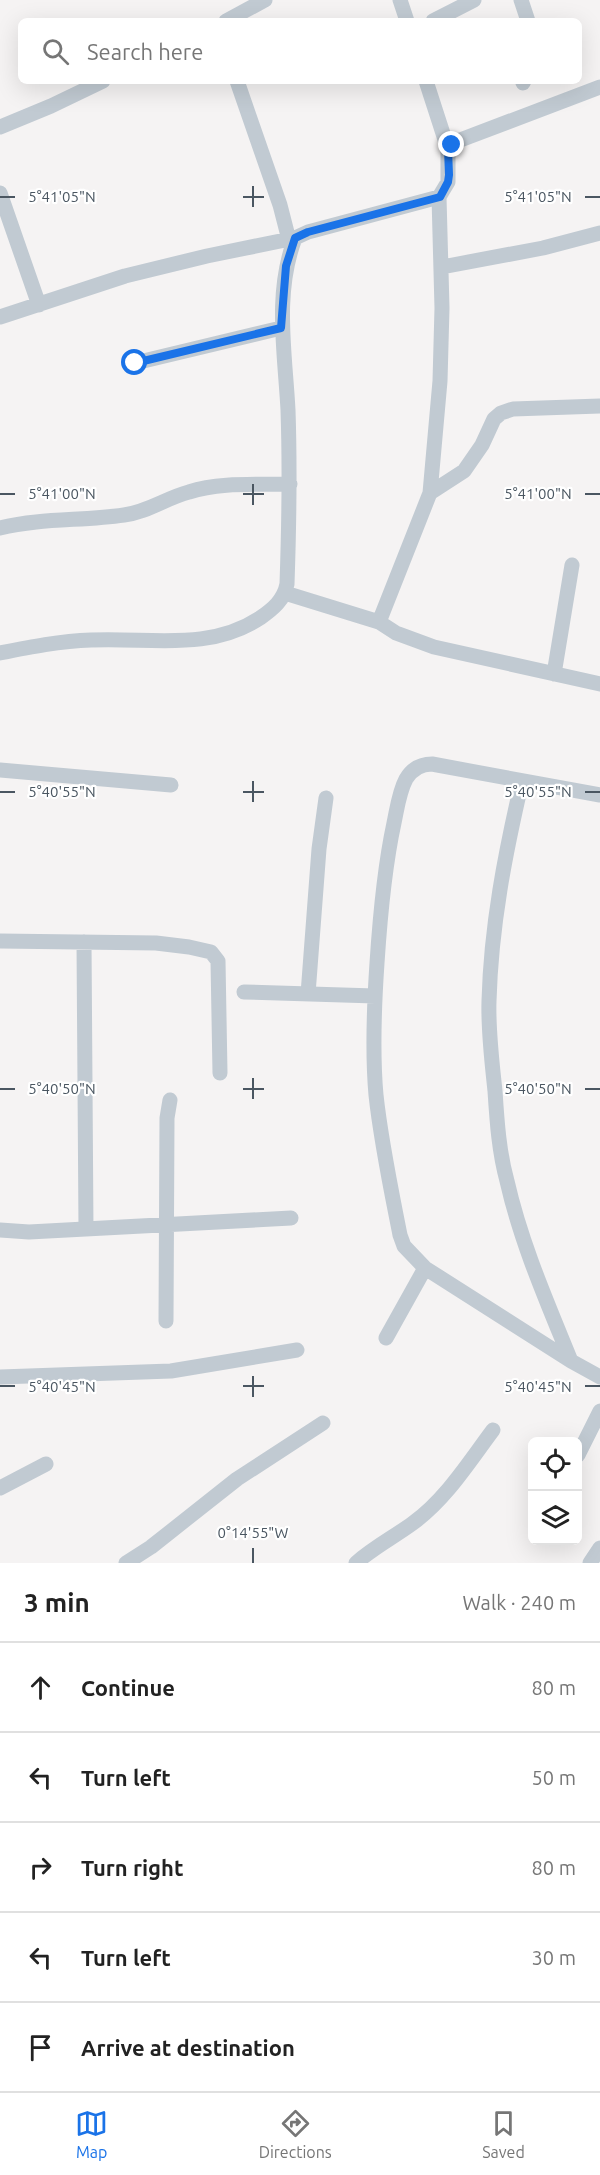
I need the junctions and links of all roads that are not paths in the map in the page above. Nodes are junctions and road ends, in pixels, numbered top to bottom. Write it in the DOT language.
graph roads {
  1 [pos="400,0"];
  2 [pos="474,0"];
  3 [pos="521,0"];
  4 [pos="263,1"];
  5 [pos="232,18"];
  6 [pos="406,18"];
  7 [pos="439,18"];
  8 [pos="527,18"];
  9 [pos="97,84"];
  10 [pos="238,84"];
  11 [pos="427,84"];
  12 [pos="600,87"];
  13 [pos="0,127"];
  14 [pos="448,149"];
  15 [pos="0,193"];
  16 [pos="440,197"];
  17 [pos="600,233"];
  18 [pos="292,239"];
  19 [pos="442,267"];
  20 [pos="39,304"];
  21 [pos="0,317"];
  22 [pos="281,328"];
  23 [pos="135,363"];
  24 [pos="600,406"];
  25 [pos="290,484"];
  26 [pos="430,493"];
  27 [pos="0,528"];
  28 [pos="572,565"];
  29 [pos="285,592"];
  30 [pos="379,622"];
  31 [pos="0,653"];
  32 [pos="554,674"];
  33 [pos="600,684"];
  34 [pos="0,770"];
  35 [pos="522,781"];
  36 [pos="171,785"];
  37 [pos="600,795"];
  38 [pos="326,798"];
  39 [pos="0,941"];
  40 [pos="84,942"];
  41 [pos="244,992"];
  42 [pos="308,994"];
  43 [pos="375,996"];
  44 [pos="220,1073"];
  45 [pos="170,1100"];
  46 [pos="291,1218"];
  47 [pos="166,1226"];
  48 [pos="86,1229"];
  49 [pos="0,1230"];
  50 [pos="425,1268"];
  51 [pos="166,1321"];
  52 [pos="386,1338"];
  53 [pos="297,1350"];
  54 [pos="571,1361"];
  55 [pos="0,1377"];
  56 [pos="600,1377"];
  57 [pos="600,1411"];
  58 [pos="323,1423"];
  59 [pos="493,1430"];
  60 [pos="582,1447"];
  61 [pos="46,1464"];
  62 [pos="0,1488"];
  63 [pos="600,1548"];
  64 [pos="126,1563"];
  65 [pos="356,1563"];
  66 [pos="590,1563"];
  1 -- 6 [label="street"];
  2 -- 7 [label="street"];
  3 -- 8 [label="street"];
  4 -- 5 [label="street"];
  9 -- 13 [label="street"];
  10 -- 18 [label="street"];
  11 -- 14 [label="street"];
  12 -- 14 [label="street"];
  14 -- 16 [label="street"];
  15 -- 20 [label="street"];
  16 -- 18 [label="street"];
  16 -- 19 [label="street"];
  17 -- 19 [label="street"];
  18 -- 20 [label="street"];
  18 -- 22 [label="street"];
  19 -- 26 [label="street"];
  20 -- 21 [label="street"];
  22 -- 23 [label="street"];
  22 -- 25 [label="street"];
  24 -- 26 [label="street"];
  25 -- 27 [label="street"];
  25 -- 29 [label="street"];
  26 -- 30 [label="street"];
  28 -- 32 [label="street"];
  29 -- 30 [label="street"];
  29 -- 31 [label="street"];
  30 -- 32 [label="street"];
  32 -- 33 [label="street"];
  34 -- 36 [label="street"];
  35 -- 37 [label="street"];
  35 -- 43 [label="street"];
  35 -- 54 [label="street"];
  38 -- 42 [label="street"];
  39 -- 40 [label="street"];
  40 -- 44 [label="street"];
  40 -- 48 [label="street"];
  41 -- 42 [label="street"];
  42 -- 43 [label="street"];
  43 -- 50 [label="street"];
  45 -- 47 [label="street"];
  46 -- 47 [label="street"];
  47 -- 48 [label="street"];
  47 -- 51 [label="street"];
  48 -- 49 [label="street"];
  50 -- 52 [label="street"];
  50 -- 54 [label="street"];
  53 -- 55 [label="street"];
  54 -- 56 [label="street"];
  57 -- 60 [label="street"];
  58 -- 64 [label="street"];
  59 -- 65 [label="street"];
  61 -- 62 [label="street"];
  63 -- 66 [label="street"];
}
